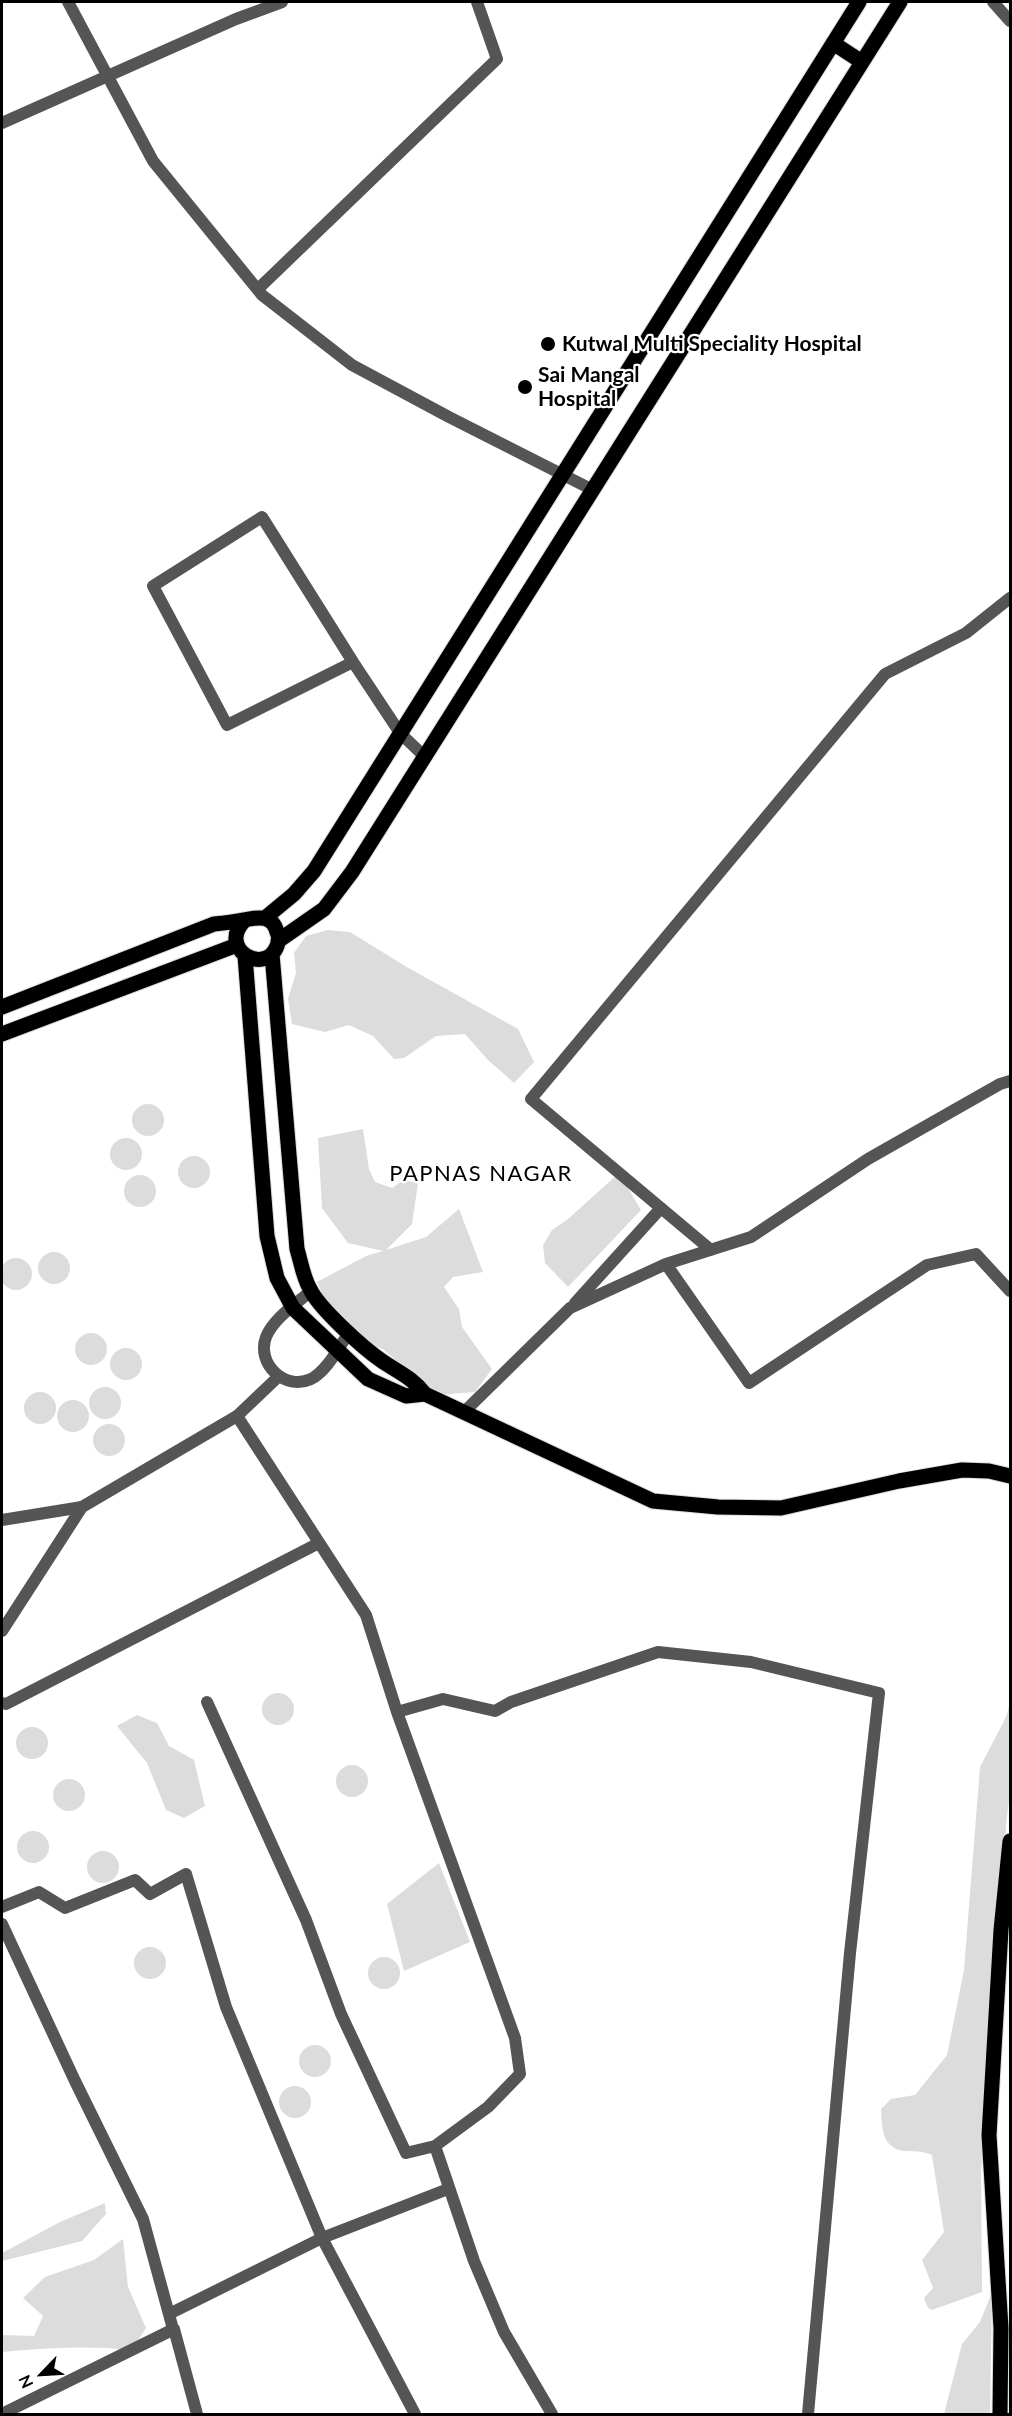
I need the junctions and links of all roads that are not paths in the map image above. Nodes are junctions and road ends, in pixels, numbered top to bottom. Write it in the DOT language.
graph roads {
  1 [pos="68,2"];
  2 [pos="282,2"];
  3 [pos="477,2"];
  4 [pos="859,2"];
  5 [pos="900,2"];
  6 [pos="993,2"];
  7 [pos="1011,21"];
  8 [pos="833,43"];
  9 [pos="862,62"];
  10 [pos="108,76"];
  11 [pos="2,123"];
  12 [pos="258,289"];
  13 [pos="563,476"];
  14 [pos="593,490"];
  15 [pos="1011,598"];
  16 [pos="353,662"];
  17 [pos="400,733"];
  18 [pos="424,756"];
  19 [pos="265,918"];
  20 [pos="245,920"];
  21 [pos="275,947"];
  22 [pos="241,950"];
  23 [pos="5,1005"];
  24 [pos="17,1028"];
  25 [pos="2,1034"];
  26 [pos="1011,1081"];
  27 [pos="661,1208"];
  28 [pos="711,1250"];
  29 [pos="666,1264"];
  30 [pos="310,1291"];
  31 [pos="1011,1291"];
  32 [pos="292,1308"];
  33 [pos="570,1308"];
  34 [pos="349,1333"];
  35 [pos="336,1351"];
  36 [pos="278,1377"];
  37 [pos="425,1394"];
  38 [pos="464,1412"];
  39 [pos="237,1416"];
  40 [pos="1011,1476"];
  41 [pos="82,1507"];
  42 [pos="2,1520"];
  43 [pos="319,1543"];
  44 [pos="2,1631"];
  45 [pos="207,1702"];
  46 [pos="2,1703"];
  47 [pos="397,1712"];
  48 [pos="1011,1841"];
  49 [pos="2,1907"];
  50 [pos="2,1924"];
  51 [pos="435,2146"];
  52 [pos="448,2189"];
  53 [pos="322,2238"];
  54 [pos="169,2314"];
  55 [pos="173,2329"];
  56 [pos="2,2414"];
  57 [pos="198,2415"];
  58 [pos="416,2415"];
  59 [pos="552,2415"];
  60 [pos="808,2415"];
  61 [pos="1000,2415"];
  1 -- 10 [label="street"];
  2 -- 10 [label="street"];
  3 -- 12 [label="street"];
  4 -- 8 [label="main road"];
  5 -- 9 [label="main road"];
  6 -- 7 [label="street"];
  8 -- 9 [label="main road"];
  8 -- 13 [label="main road"];
  9 -- 14 [label="main road"];
  10 -- 11 [label="street"];
  10 -- 12 [label="street"];
  12 -- 13 [label="street"];
  13 -- 14 [label="street"];
  13 -- 17 [label="main road"];
  14 -- 18 [label="main road"];
  15 -- 27 [label="street"];
  16 -- 16 [label="street"];
  16 -- 17 [label="street"];
  17 -- 18 [label="street"];
  17 -- 19 [label="main road"];
  18 -- 21 [label="main road"];
  19 -- 20 [label="main road"];
  19 -- 21 [label="main road"];
  20 -- 22 [label="main road"];
  20 -- 23 [label="main road"];
  21 -- 22 [label="main road"];
  21 -- 30 [label="main road"];
  22 -- 24 [label="main road"];
  22 -- 32 [label="main road"];
  23 -- 24 [label="main road"];
  24 -- 25 [label="main road"];
  26 -- 28 [label="street"];
  27 -- 28 [label="street"];
  27 -- 33 [label="street"];
  28 -- 29 [label="street"];
  29 -- 31 [label="street"];
  29 -- 33 [label="street"];
  30 -- 32 [label="street"];
  30 -- 34 [label="main road"];
  32 -- 35 [label="main road"];
  32 -- 36 [label="street"];
  33 -- 38 [label="street"];
  34 -- 35 [label="street"];
  34 -- 37 [label="main road"];
  35 -- 36 [label="street"];
  35 -- 37 [label="main road"];
  36 -- 39 [label="street"];
  37 -- 38 [label="main road"];
  38 -- 40 [label="main road"];
  39 -- 41 [label="street"];
  39 -- 43 [label="street"];
  41 -- 42 [label="street"];
  41 -- 44 [label="street"];
  43 -- 46 [label="street"];
  43 -- 47 [label="street"];
  45 -- 51 [label="street"];
  47 -- 51 [label="street"];
  47 -- 60 [label="street"];
  48 -- 61 [label="main road"];
  49 -- 53 [label="street"];
  50 -- 54 [label="street"];
  51 -- 52 [label="street"];
  52 -- 53 [label="street"];
  52 -- 59 [label="street"];
  53 -- 54 [label="street"];
  53 -- 58 [label="street"];
  54 -- 55 [label="street"];
  55 -- 56 [label="street"];
  55 -- 57 [label="street"];
}
